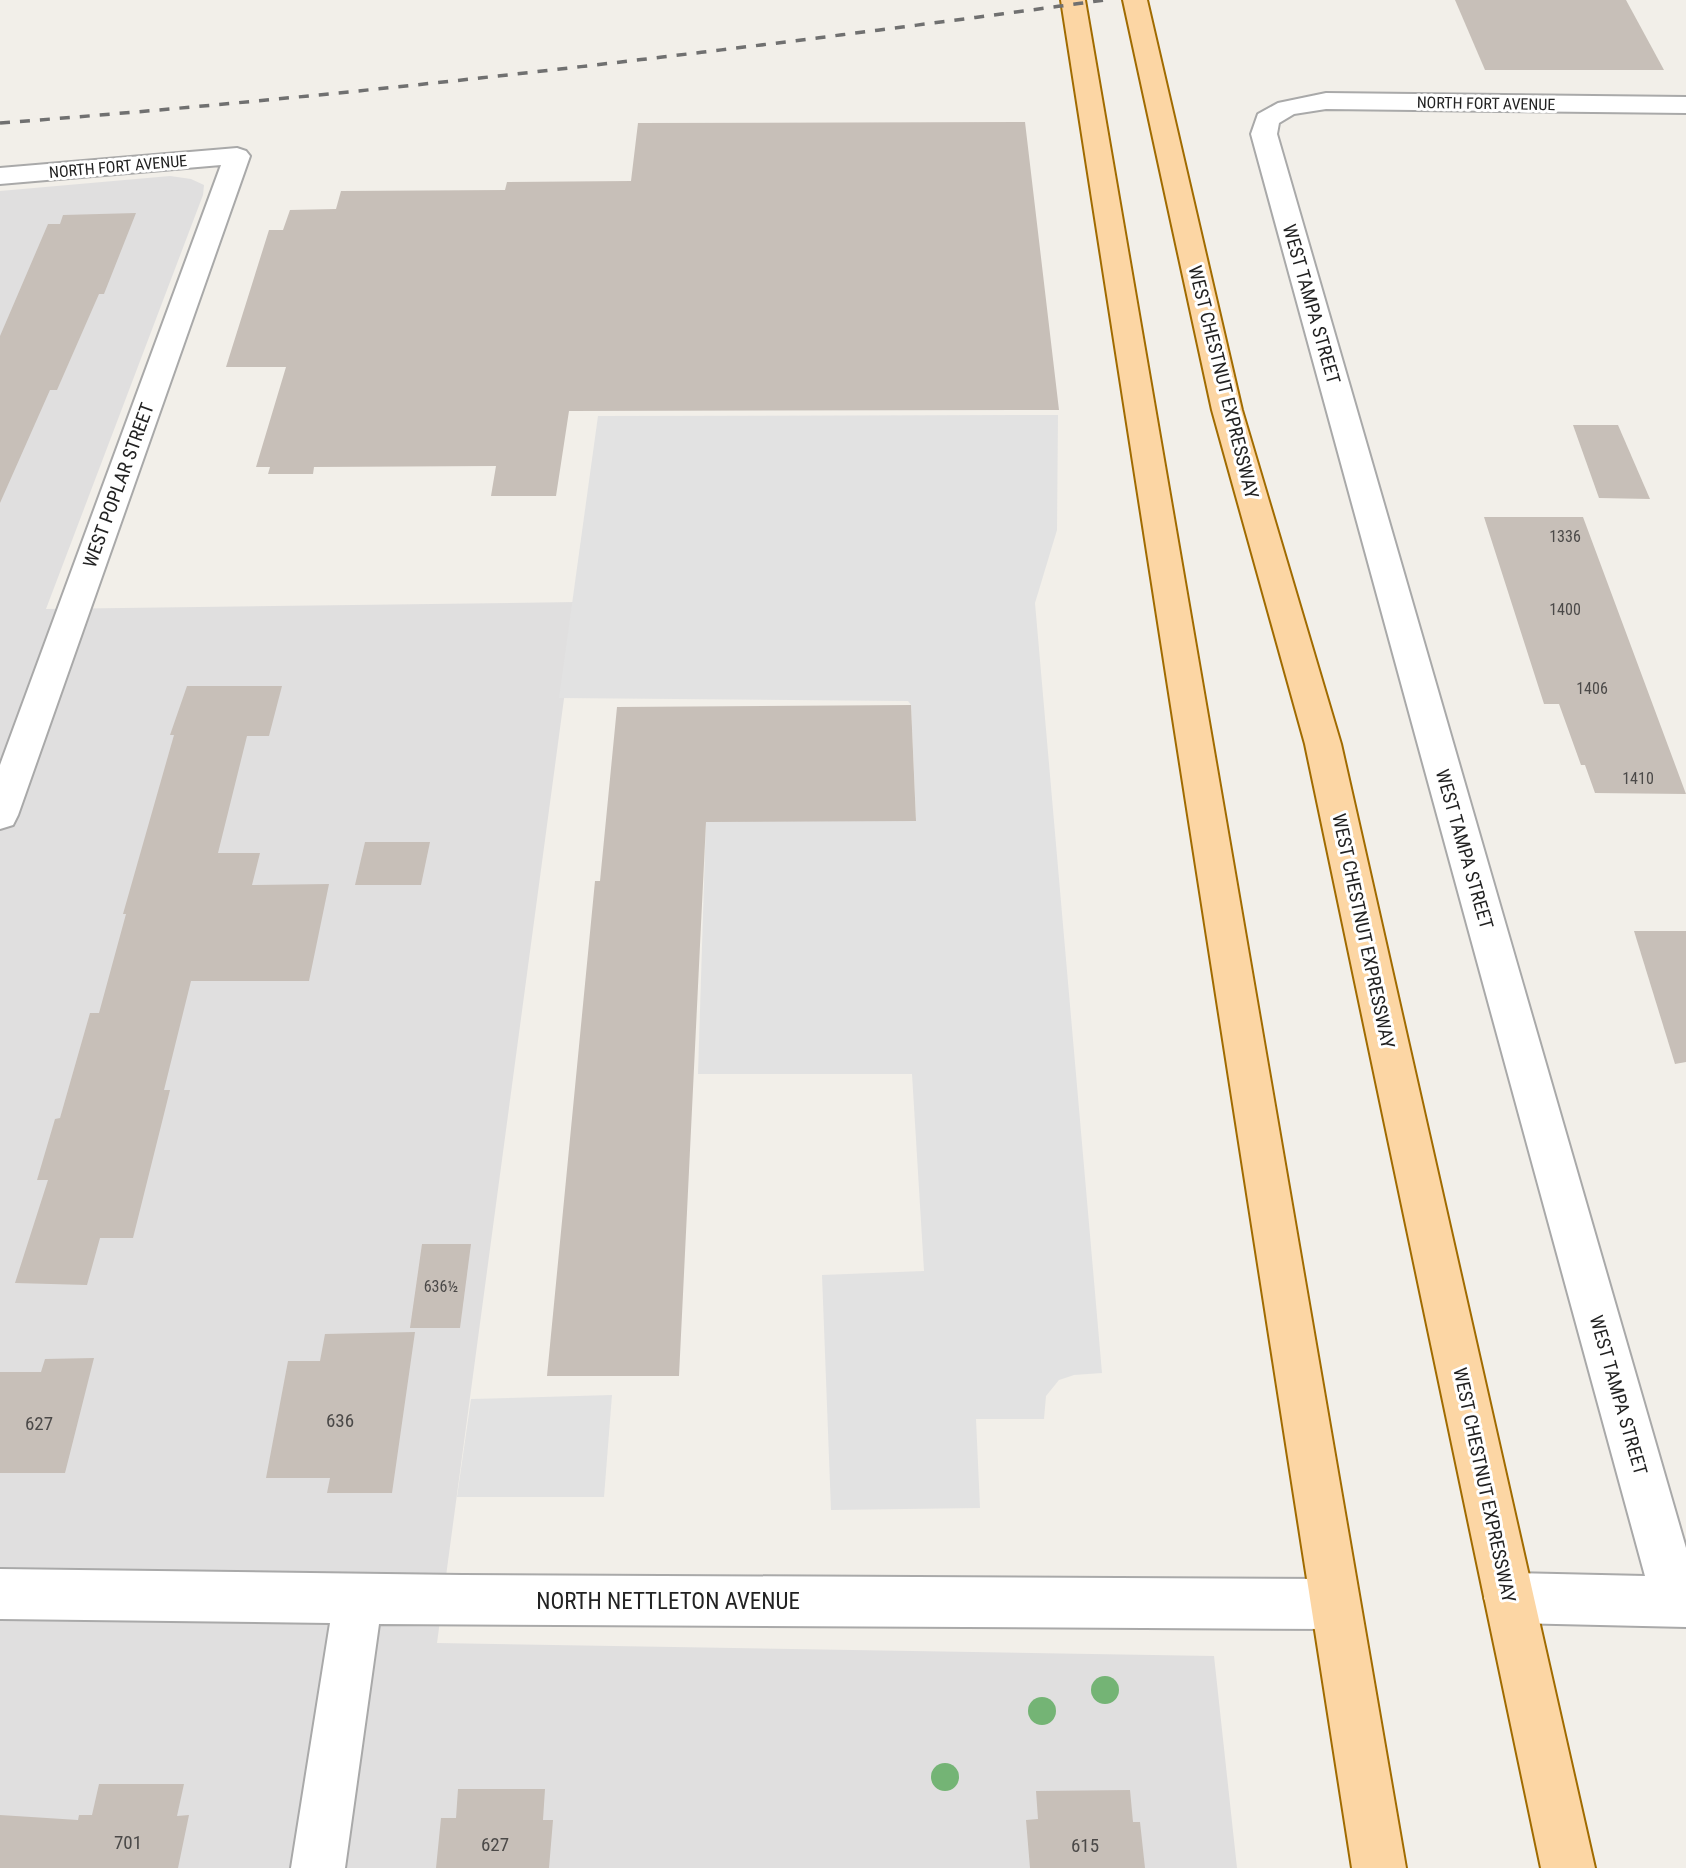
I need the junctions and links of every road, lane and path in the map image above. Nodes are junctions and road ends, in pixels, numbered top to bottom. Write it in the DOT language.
graph roads {
  1 [pos="1073,0"];
  2 [pos="1135,0"];
  3 [pos="1686,105"];
  4 [pos="1287,108"];
  5 [pos="237,156"];
  6 [pos="0,176"];
  7 [pos="0,815"];
  8 [pos="0,1594"];
  9 [pos="1509,1598"];
  10 [pos="358,1599"];
  11 [pos="1681,1602"];
  12 [pos="1335,1604"];
  13 [pos="318,1868"];
  14 [pos="1379,1868"];
  15 [pos="1568,1868"];
  1 -- 12 [label="main road"];
  2 -- 9 [label="main road, WEST CHESTNUT EXPRESSWAY"];
  3 -- 4 [label="street, NORTH FORT AVENUE"];
  4 -- 11 [label="street, WEST TAMPA STREET"];
  5 -- 6 [label="street, NORTH FORT AVENUE"];
  5 -- 7 [label="street, WEST POPLAR STREET"];
  8 -- 10 [label="street, NORTH NETTLETON AVENUE"];
  9 -- 11 [label="street"];
  9 -- 15 [label="main road, WEST CHESTNUT EXPRESSWAY"];
  10 -- 12 [label="street, NORTH NETTLETON AVENUE"];
  10 -- 13 [label="street"];
  12 -- 14 [label="main road"];
}
